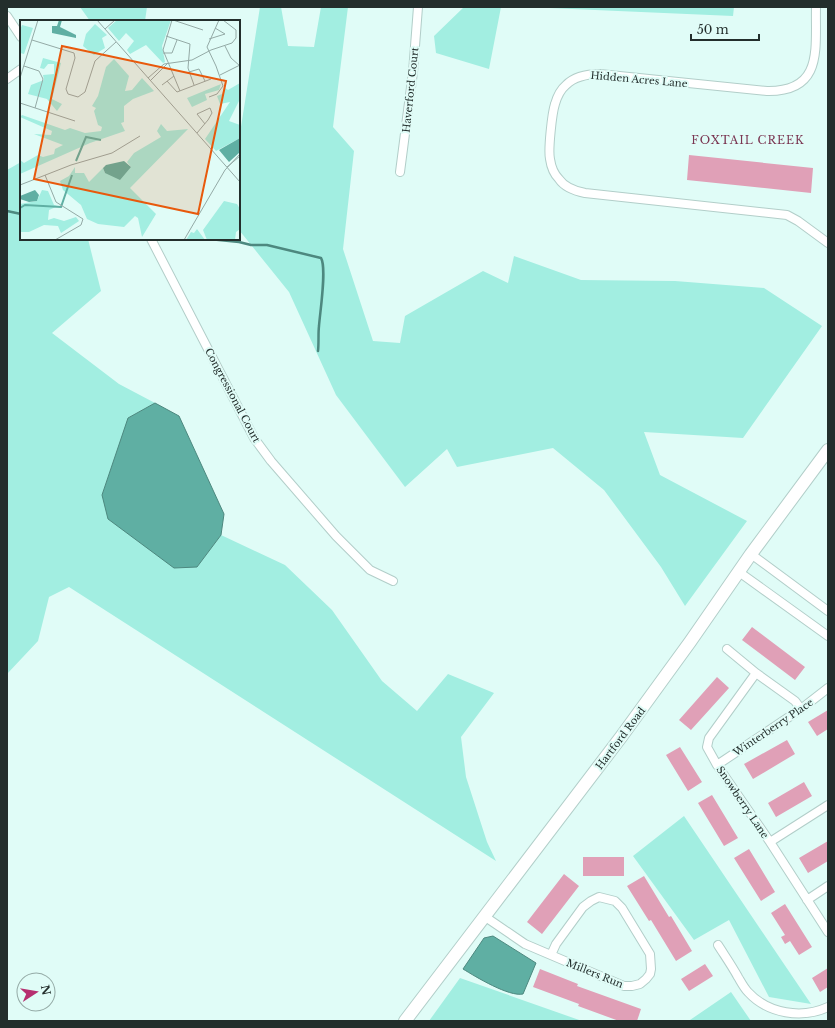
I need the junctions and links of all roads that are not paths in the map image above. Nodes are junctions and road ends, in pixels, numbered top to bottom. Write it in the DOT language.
graph roads {
  1 [pos="418,7"];
  2 [pos="816,7"];
  3 [pos="7,16"];
  4 [pos="20,36"];
  5 [pos="20,70"];
  6 [pos="7,79"];
  7 [pos="400,172"];
  8 [pos="152,240"];
  9 [pos="828,243"];
  10 [pos="828,450"];
  11 [pos="751,554"];
  12 [pos="739,572"];
  13 [pos="393,581"];
  14 [pos="828,611"];
  15 [pos="828,636"];
  16 [pos="727,649"];
  17 [pos="756,673"];
  18 [pos="828,688"];
  19 [pos="801,709"];
  20 [pos="717,764"];
  21 [pos="828,805"];
  22 [pos="770,842"];
  23 [pos="828,886"];
  24 [pos="807,900"];
  25 [pos="484,916"];
  26 [pos="828,932"];
  27 [pos="718,945"];
  28 [pos="551,955"];
  29 [pos="828,1007"];
  30 [pos="406,1021"];
  1 -- 7 [label="street, Haverford Court"];
  2 -- 9 [label="street, Hidden Acres Lane"];
  3 -- 4 [label="street"];
  5 -- 6 [label="street"];
  8 -- 13 [label="street, Congressional Court"];
  10 -- 11 [label="main road, Hartford Road"];
  11 -- 12 [label="main road, Hartford Road"];
  11 -- 14 [label="street"];
  12 -- 15 [label="street"];
  12 -- 25 [label="main road, Hartford Road"];
  16 -- 17 [label="street"];
  17 -- 19 [label="street"];
  17 -- 20 [label="street, Snowberry Lane"];
  18 -- 19 [label="street, Winterberry Place"];
  19 -- 20 [label="street, Winterberry Place"];
  20 -- 22 [label="street, Snowberry Lane"];
  21 -- 22 [label="street"];
  22 -- 24 [label="street, Snowberry Lane"];
  23 -- 24 [label="street"];
  24 -- 26 [label="street, Snowberry Lane"];
  25 -- 28 [label="street, Millers Run"];
  25 -- 30 [label="main road, Hartford Road"];
  27 -- 29 [label="street"];
  28 -- 28 [label="street, Millers Run"];
}
